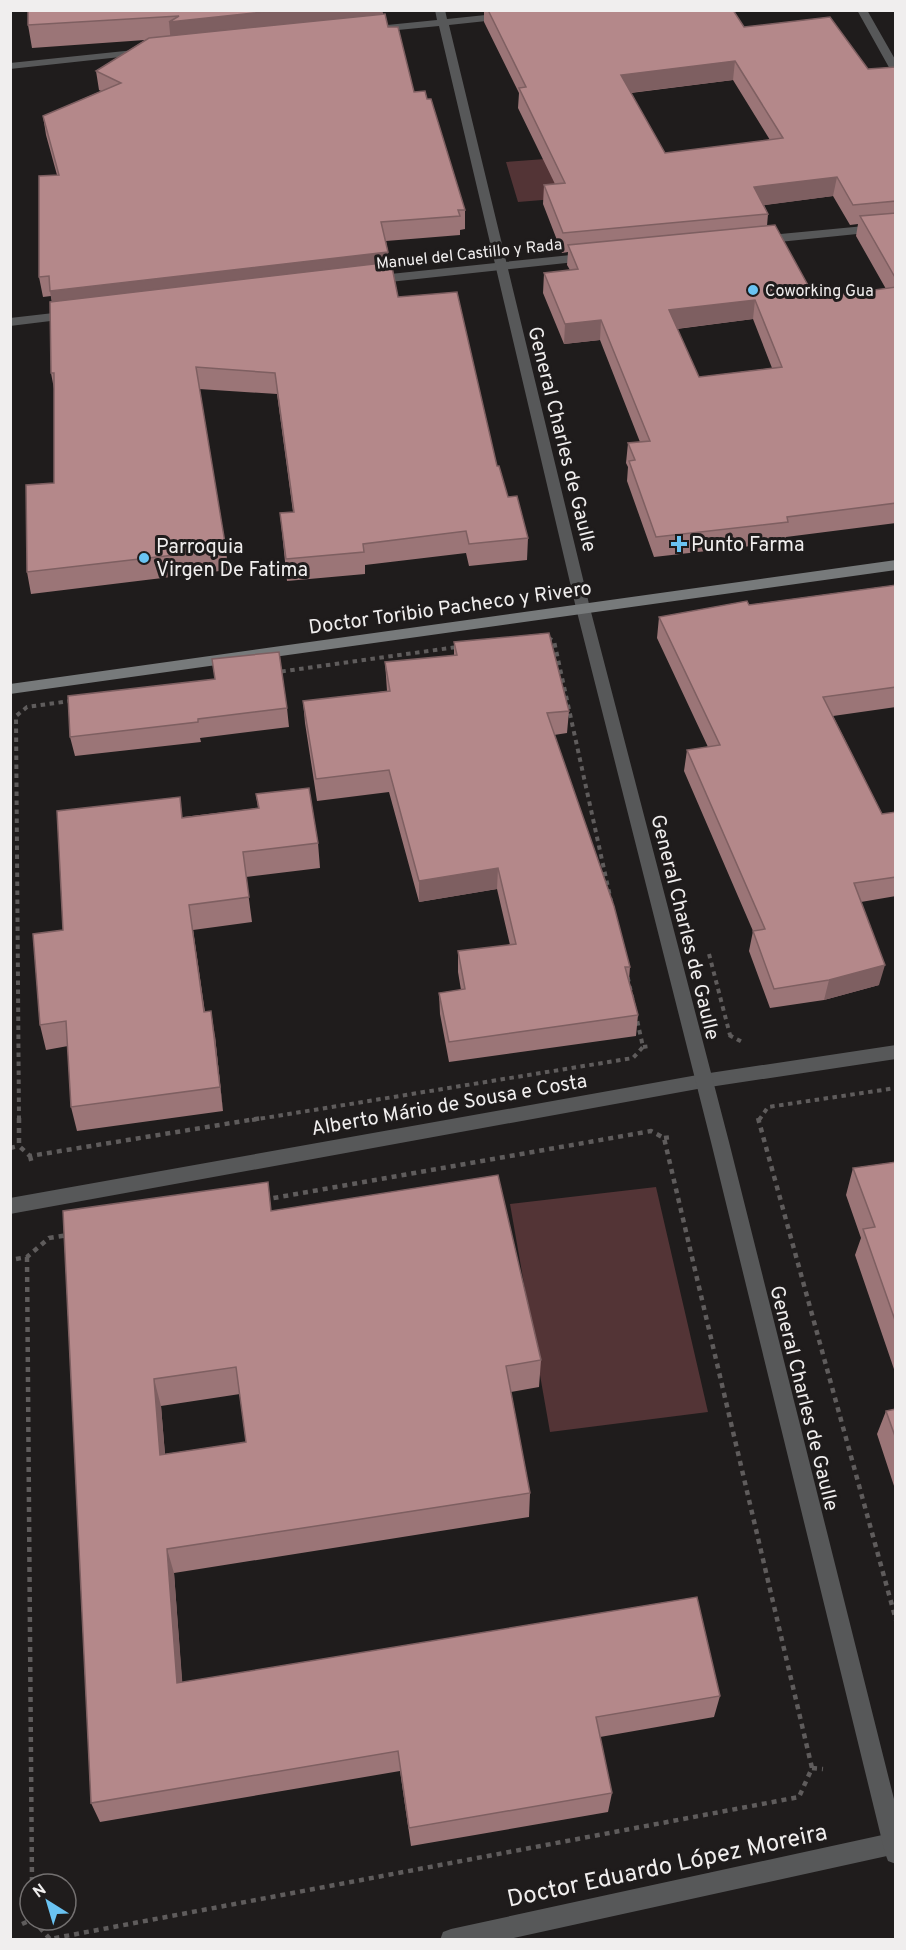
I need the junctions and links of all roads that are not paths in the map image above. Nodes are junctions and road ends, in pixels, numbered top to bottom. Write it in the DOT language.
graph roads {
  1 [pos="862,10"];
  2 [pos="512,15"];
  3 [pos="442,16"];
  4 [pos="350,31"];
  5 [pos="151,52"];
  6 [pos="10,66"];
  7 [pos="896,71"];
  8 [pos="896,226"];
  9 [pos="742,242"];
  10 [pos="603,256"];
  11 [pos="500,266"];
  12 [pos="360,282"];
  13 [pos="80,314"];
  14 [pos="10,322"];
  15 [pos="896,565"];
  16 [pos="583,609"];
  17 [pos="10,689"];
  18 [pos="896,1052"];
  19 [pos="703,1081"];
  20 [pos="10,1206"];
  21 [pos="895,1846"];
  22 [pos="451,1940"];
  1 -- 7 [label="street"];
  2 -- 3 [label="street"];
  3 -- 4 [label="street"];
  3 -- 11 [label="street, General Charles de Gaulle"];
  5 -- 6 [label="street"];
  8 -- 9 [label="street"];
  10 -- 11 [label="street, Manuel del Castillo y Rada"];
  11 -- 12 [label="street, Manuel del Castillo y Rada"];
  11 -- 16 [label="street, General Charles de Gaulle"];
  13 -- 14 [label="street"];
  15 -- 16 [label="main road, Doctor Toribio Pacheco y Rivero"];
  16 -- 17 [label="main road, Doctor Toribio Pacheco y Rivero"];
  16 -- 19 [label="street, General Charles de Gaulle"];
  18 -- 19 [label="street, Alberto Mário de Sousa e Costa"];
  19 -- 20 [label="street, Alberto Mário de Sousa e Costa"];
  19 -- 21 [label="street, General Charles de Gaulle"];
  21 -- 22 [label="street, Doctor Eduardo López Moreira"];
}
